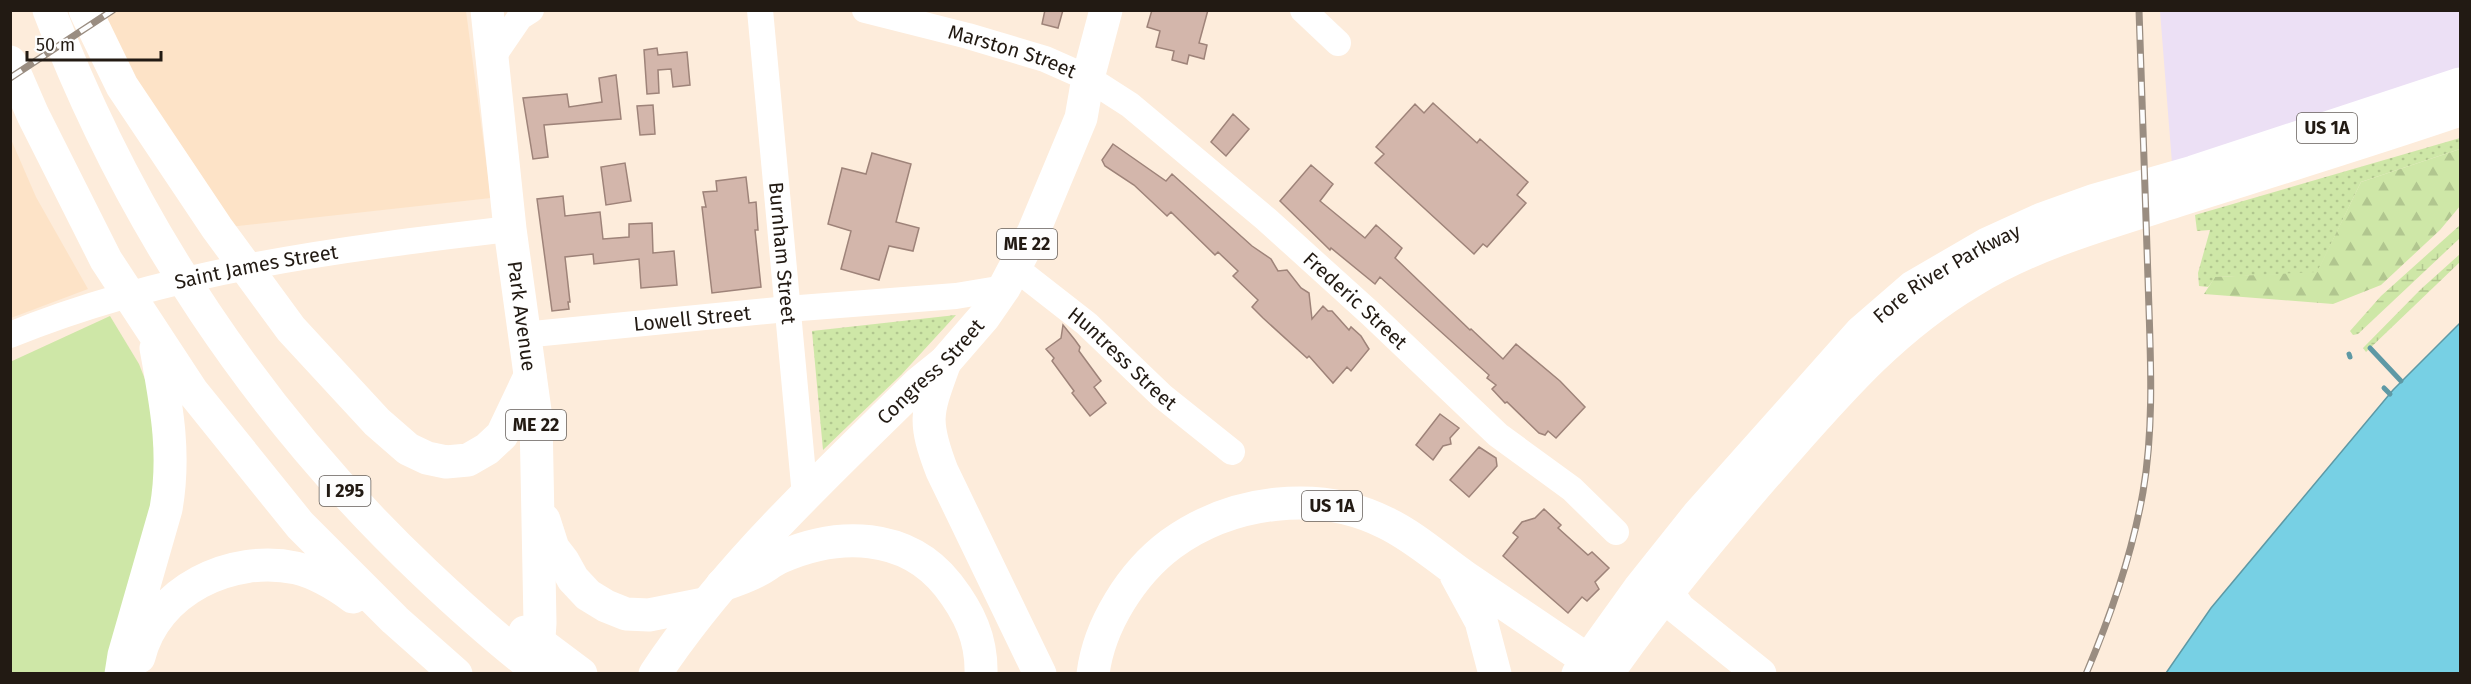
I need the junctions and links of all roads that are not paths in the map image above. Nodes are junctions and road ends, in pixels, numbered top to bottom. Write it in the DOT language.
graph roads {
  1 [pos="49,10"];
  2 [pos="85,10"];
  3 [pos="487,10"];
  4 [pos="531,10"];
  5 [pos="760,10"];
  6 [pos="1107,10"];
  7 [pos="1304,10"];
  8 [pos="882,12"];
  9 [pos="1338,43"];
  10 [pos="492,58"];
  11 [pos="10,62"];
  12 [pos="1088,78"];
  13 [pos="2460,84"];
  14 [pos="2460,110"];
  15 [pos="2194,184"];
  16 [pos="510,229"];
  17 [pos="1009,278"];
  18 [pos="787,309"];
  19 [pos="10,335"];
  20 [pos="523,335"];
  21 [pos="155,337"];
  22 [pos="945,362"];
  23 [pos="530,376"];
  24 [pos="1232,452"];
  25 [pos="805,496"];
  26 [pos="538,502"];
  27 [pos="1616,532"];
  28 [pos="1452,568"];
  29 [pos="1663,578"];
  30 [pos="713,595"];
  31 [pos="395,620"];
  32 [pos="506,631"];
  33 [pos="1596,669"];
  34 [pos="121,674"];
  35 [pos="135,674"];
  36 [pos="456,674"];
  37 [pos="536,674"];
  38 [pos="542,674"];
  39 [pos="581,674"];
  40 [pos="655,674"];
  41 [pos="981,674"];
  42 [pos="1040,674"];
  43 [pos="1093,674"];
  44 [pos="1495,674"];
  45 [pos="1760,674"];
  1 -- 32 [label="main road, I 295"];
  2 -- 23 [label="main road"];
  3 -- 10 [label="main road, Park Avenue / ME 22"];
  4 -- 10 [label="street"];
  5 -- 18 [label="street, Burnham Street"];
  6 -- 12 [label="main road, Congress Street / ME 22"];
  7 -- 9 [label="street"];
  8 -- 12 [label="street, Marston Street"];
  10 -- 16 [label="main road, Park Avenue / ME 22"];
  11 -- 21 [label="main road, I 295"];
  12 -- 17 [label="main road, Congress Street / ME 22"];
  12 -- 27 [label="street, Frederic Street"];
  13 -- 15 [label="main road, Fore River Parkway / US 1A"];
  14 -- 15 [label="main road, Fore River Parkway / US 1A"];
  15 -- 29 [label="main road, Fore River Parkway / US 1A"];
  16 -- 19 [label="street, Saint James Street"];
  16 -- 20 [label="main road, Park Avenue / ME 22"];
  17 -- 18 [label="street, Lowell Street"];
  17 -- 22 [label="main road, Congress Street / ME 22"];
  17 -- 24 [label="street, Huntress Street"];
  18 -- 20 [label="street, Lowell Street"];
  18 -- 25 [label="street, Burnham Street"];
  20 -- 23 [label="main road, Park Avenue / ME 22"];
  21 -- 31 [label="main road, I 295"];
  21 -- 34 [label="main road"];
  22 -- 25 [label="main road, Congress Street / ME 22"];
  22 -- 42 [label="main road"];
  23 -- 26 [label="main road, Park Avenue / ME 22"];
  25 -- 30 [label="main road, Congress Street / ME 22"];
  26 -- 30 [label="main road"];
  26 -- 37 [label="main road, Park Avenue / ME 22"];
  28 -- 33 [label="main road, US 1A"];
  28 -- 43 [label="main road, US 1A"];
  28 -- 44 [label="main road"];
  29 -- 33 [label="main road, Fore River Parkway / US 1A"];
  29 -- 45 [label="main road"];
  30 -- 40 [label="main road, Congress Street / ME 22"];
  30 -- 41 [label="main road"];
  31 -- 35 [label="main road"];
  31 -- 36 [label="main road, I 295"];
  32 -- 38 [label="main road"];
  32 -- 39 [label="main road"];
}
